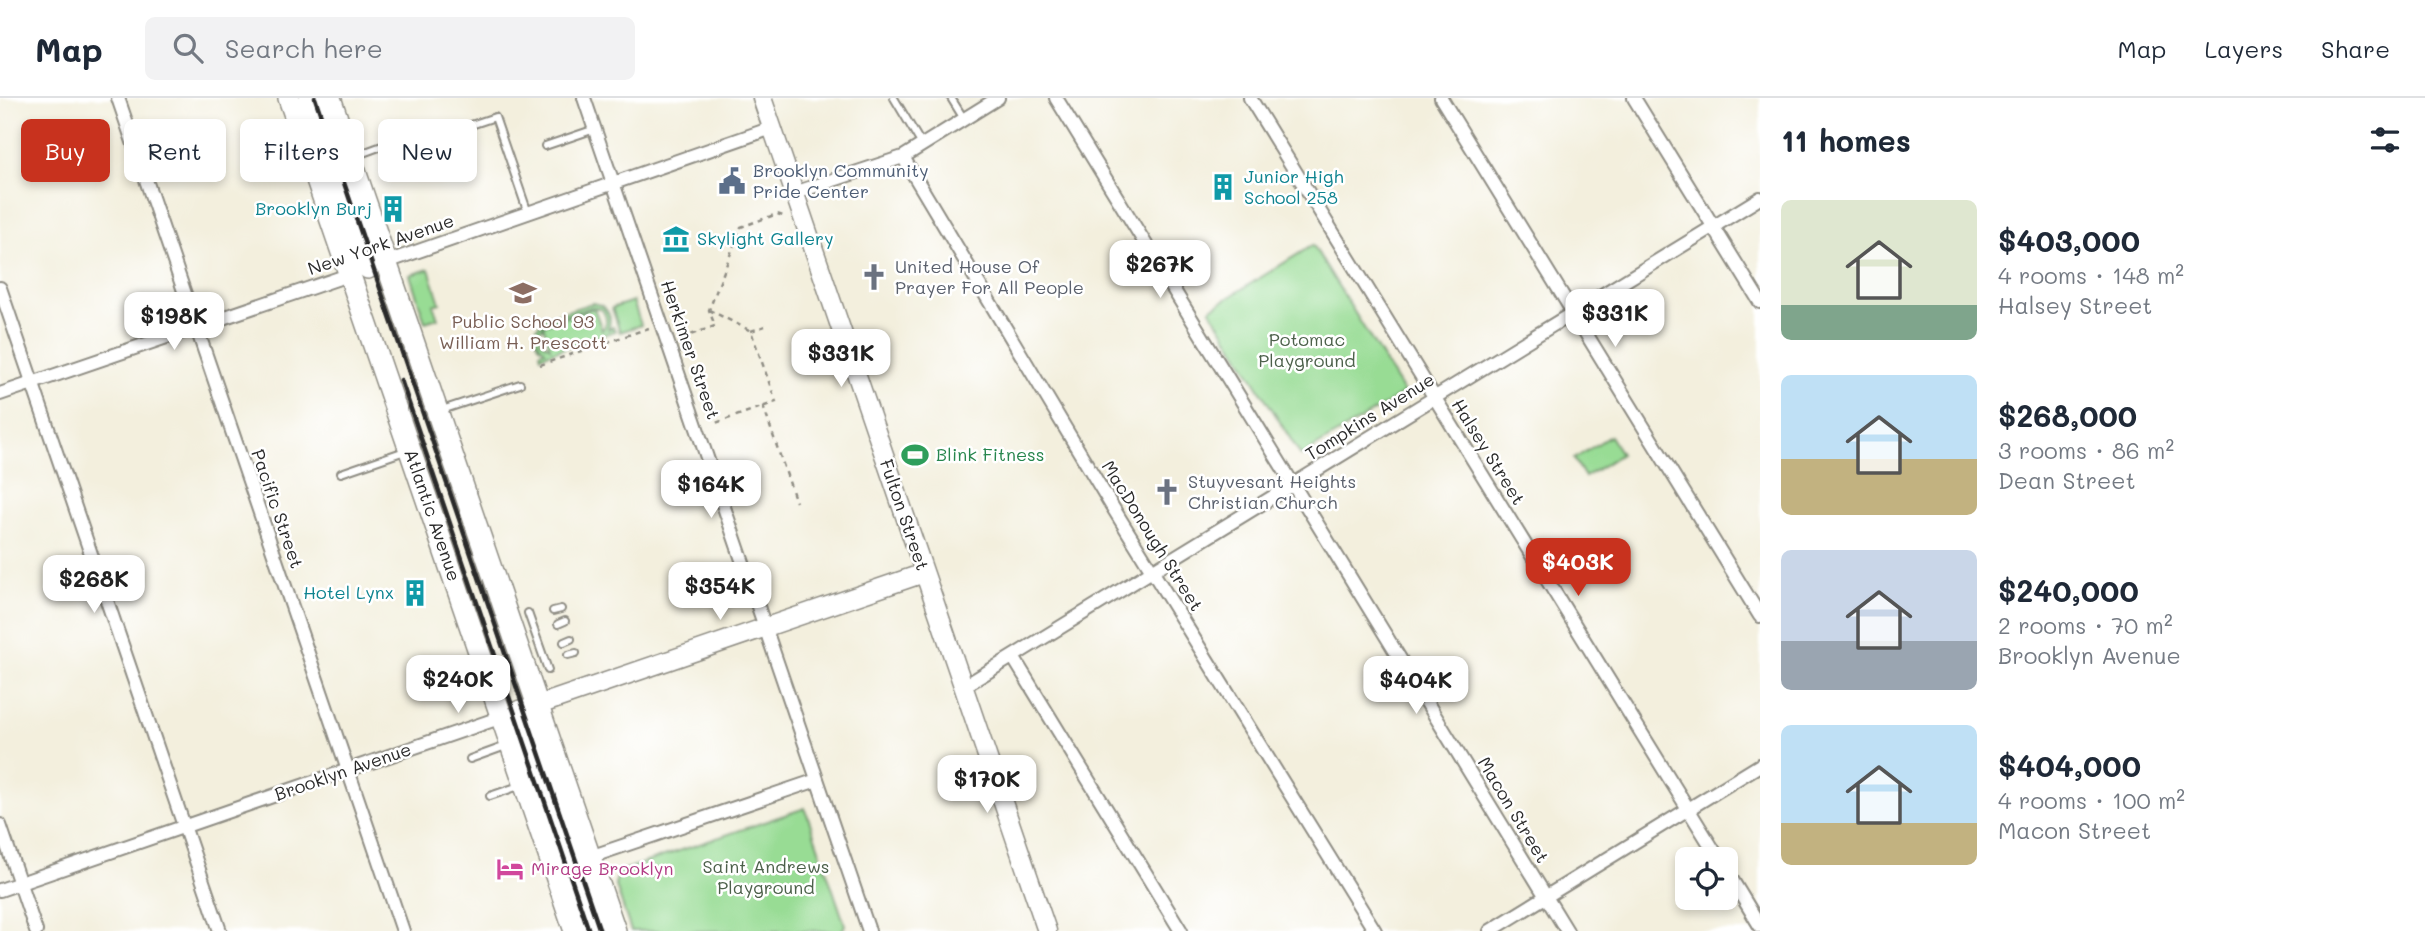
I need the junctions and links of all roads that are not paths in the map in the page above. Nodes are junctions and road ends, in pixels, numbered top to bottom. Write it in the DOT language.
graph roads {
  1 [pos="118,98"];
  2 [pos="289,98"];
  3 [pos="310,98"];
  4 [pos="330,98"];
  5 [pos="584,98"];
  6 [pos="762,98"];
  7 [pos="894,98"];
  8 [pos="951,98"];
  9 [pos="998,98"];
  10 [pos="1056,98"];
  11 [pos="1250,98"];
  12 [pos="1441,98"];
  13 [pos="1634,98"];
  14 [pos="337,119"];
  15 [pos="964,119"];
  16 [pos="477,123"];
  17 [pos="772,128"];
  18 [pos="595,129"];
  19 [pos="922,145"];
  20 [pos="545,146"];
  21 [pos="903,157"];
  22 [pos="355,182"];
  23 [pos="613,183"];
  24 [pos="794,193"];
  25 [pos="1760,198"];
  26 [pos="528,213"];
  27 [pos="1713,226"];
  28 [pos="368,268"];
  29 [pos="0,288"];
  30 [pos="1760,302"];
  31 [pos="1573,313"];
  32 [pos="196,327"];
  33 [pos="33,383"];
  34 [pos="520,384"];
  35 [pos="0,394"];
  36 [pos="1434,398"];
  37 [pos="437,412"];
  38 [pos="410,449"];
  39 [pos="341,473"];
  40 [pos="1294,484"];
  41 [pos="1154,572"];
  42 [pos="924,573"];
  43 [pos="531,617"];
  44 [pos="1760,617"];
  45 [pos="765,627"];
  46 [pos="1013,657"];
  47 [pos="547,665"];
  48 [pos="963,687"];
  49 [pos="520,711"];
  50 [pos="511,745"];
  51 [pos="470,759"];
  52 [pos="1760,765"];
  53 [pos="348,770"];
  54 [pos="817,780"];
  55 [pos="524,784"];
  56 [pos="490,796"];
  57 [pos="1688,809"];
  58 [pos="0,825"];
  59 [pos="184,827"];
  60 [pos="550,830"];
  61 [pos="1712,847"];
  62 [pos="590,857"];
  63 [pos="20,883"];
  64 [pos="0,890"];
  65 [pos="1738,890"];
  66 [pos="1546,897"];
  67 [pos="1760,926"];
  68 [pos="36,931"];
  69 [pos="220,931"];
  70 [pos="403,931"];
  71 [pos="575,931"];
  72 [pos="595,931"];
  73 [pos="615,931"];
  74 [pos="869,931"];
  75 [pos="1047,931"];
  76 [pos="1181,931"];
  77 [pos="1375,931"];
  78 [pos="1490,931"];
  79 [pos="1567,931"];
  1 -- 32 [label="street, Pacific Street"];
  2 -- 28 [label="main road, Atlantic Avenue"];
  3 -- 28 [label="main road"];
  4 -- 14 [label="main road, Atlantic Avenue"];
  5 -- 18 [label="street, Herkimer Street"];
  6 -- 17 [label="main road, Fulton Street"];
  7 -- 19 [label="lane"];
  8 -- 15 [label="lane"];
  9 -- 15 [label="street"];
  10 -- 40 [label="street, Macon Street"];
  11 -- 36 [label="street, Halsey Street"];
  12 -- 31 [label="street"];
  13 -- 27 [label="street"];
  15 -- 19 [label="street"];
  16 -- 26 [label="lane"];
  17 -- 23 [label="street, New York Avenue"];
  17 -- 24 [label="main road, Fulton Street"];
  18 -- 20 [label="lane"];
  18 -- 23 [label="street, Herkimer Street"];
  19 -- 21 [label="street"];
  21 -- 24 [label="street"];
  21 -- 41 [label="street, MacDonough Street"];
  22 -- 28 [label="main road, Atlantic Avenue"];
  23 -- 26 [label="street, New York Avenue"];
  23 -- 45 [label="street, Herkimer Street"];
  24 -- 42 [label="main road, Fulton Street"];
  25 -- 27 [label="street, Tompkins Avenue"];
  26 -- 28 [label="street, New York Avenue"];
  27 -- 30 [label="street"];
  27 -- 31 [label="street, Tompkins Avenue"];
  28 -- 32 [label="street, New York Avenue"];
  28 -- 37 [label="main road, Atlantic Avenue"];
  28 -- 38 [label="main road, Atlantic Avenue"];
  29 -- 33 [label="street"];
  31 -- 36 [label="street, Tompkins Avenue"];
  31 -- 44 [label="street"];
  32 -- 33 [label="street, New York Avenue"];
  32 -- 53 [label="street, Pacific Street"];
  33 -- 35 [label="street, New York Avenue"];
  33 -- 59 [label="street"];
  34 -- 37 [label="lane"];
  36 -- 40 [label="street, Tompkins Avenue"];
  36 -- 57 [label="street, Halsey Street"];
  37 -- 49 [label="main road, Atlantic Avenue"];
  38 -- 39 [label="lane"];
  38 -- 49 [label="main road, Atlantic Avenue"];
  40 -- 41 [label="street, Tompkins Avenue"];
  40 -- 66 [label="street, Macon Street"];
  41 -- 46 [label="street, Tompkins Avenue"];
  41 -- 77 [label="street, MacDonough Street"];
  42 -- 45 [label="main road, Brooklyn Avenue"];
  42 -- 48 [label="main road, Fulton Street"];
  43 -- 47 [label="lane"];
  45 -- 49 [label="main road, Brooklyn Avenue"];
  45 -- 54 [label="street, Herkimer Street"];
  46 -- 48 [label="street, Tompkins Avenue"];
  46 -- 76 [label="street"];
  48 -- 75 [label="main road, Fulton Street"];
  49 -- 50 [label="main road, Atlantic Avenue"];
  49 -- 53 [label="street, Brooklyn Avenue"];
  49 -- 60 [label="main road"];
  49 -- 62 [label="main road, Atlantic Avenue"];
  50 -- 51 [label="lane"];
  50 -- 55 [label="main road, Atlantic Avenue"];
  52 -- 57 [label="street"];
  53 -- 59 [label="street, Brooklyn Avenue"];
  53 -- 70 [label="street, Pacific Street"];
  54 -- 62 [label="street"];
  54 -- 74 [label="street, Herkimer Street"];
  55 -- 56 [label="lane"];
  55 -- 60 [label="main road, Atlantic Avenue"];
  57 -- 61 [label="street, Halsey Street"];
  57 -- 66 [label="street"];
  58 -- 63 [label="street"];
  59 -- 63 [label="street, Brooklyn Avenue"];
  59 -- 69 [label="street"];
  60 -- 71 [label="main road, Atlantic Avenue"];
  60 -- 72 [label="main road"];
  62 -- 73 [label="main road, Atlantic Avenue"];
  63 -- 64 [label="street, Brooklyn Avenue"];
  63 -- 68 [label="street"];
  65 -- 67 [label="street"];
  66 -- 78 [label="street"];
  66 -- 79 [label="street, Macon Street"];
}
